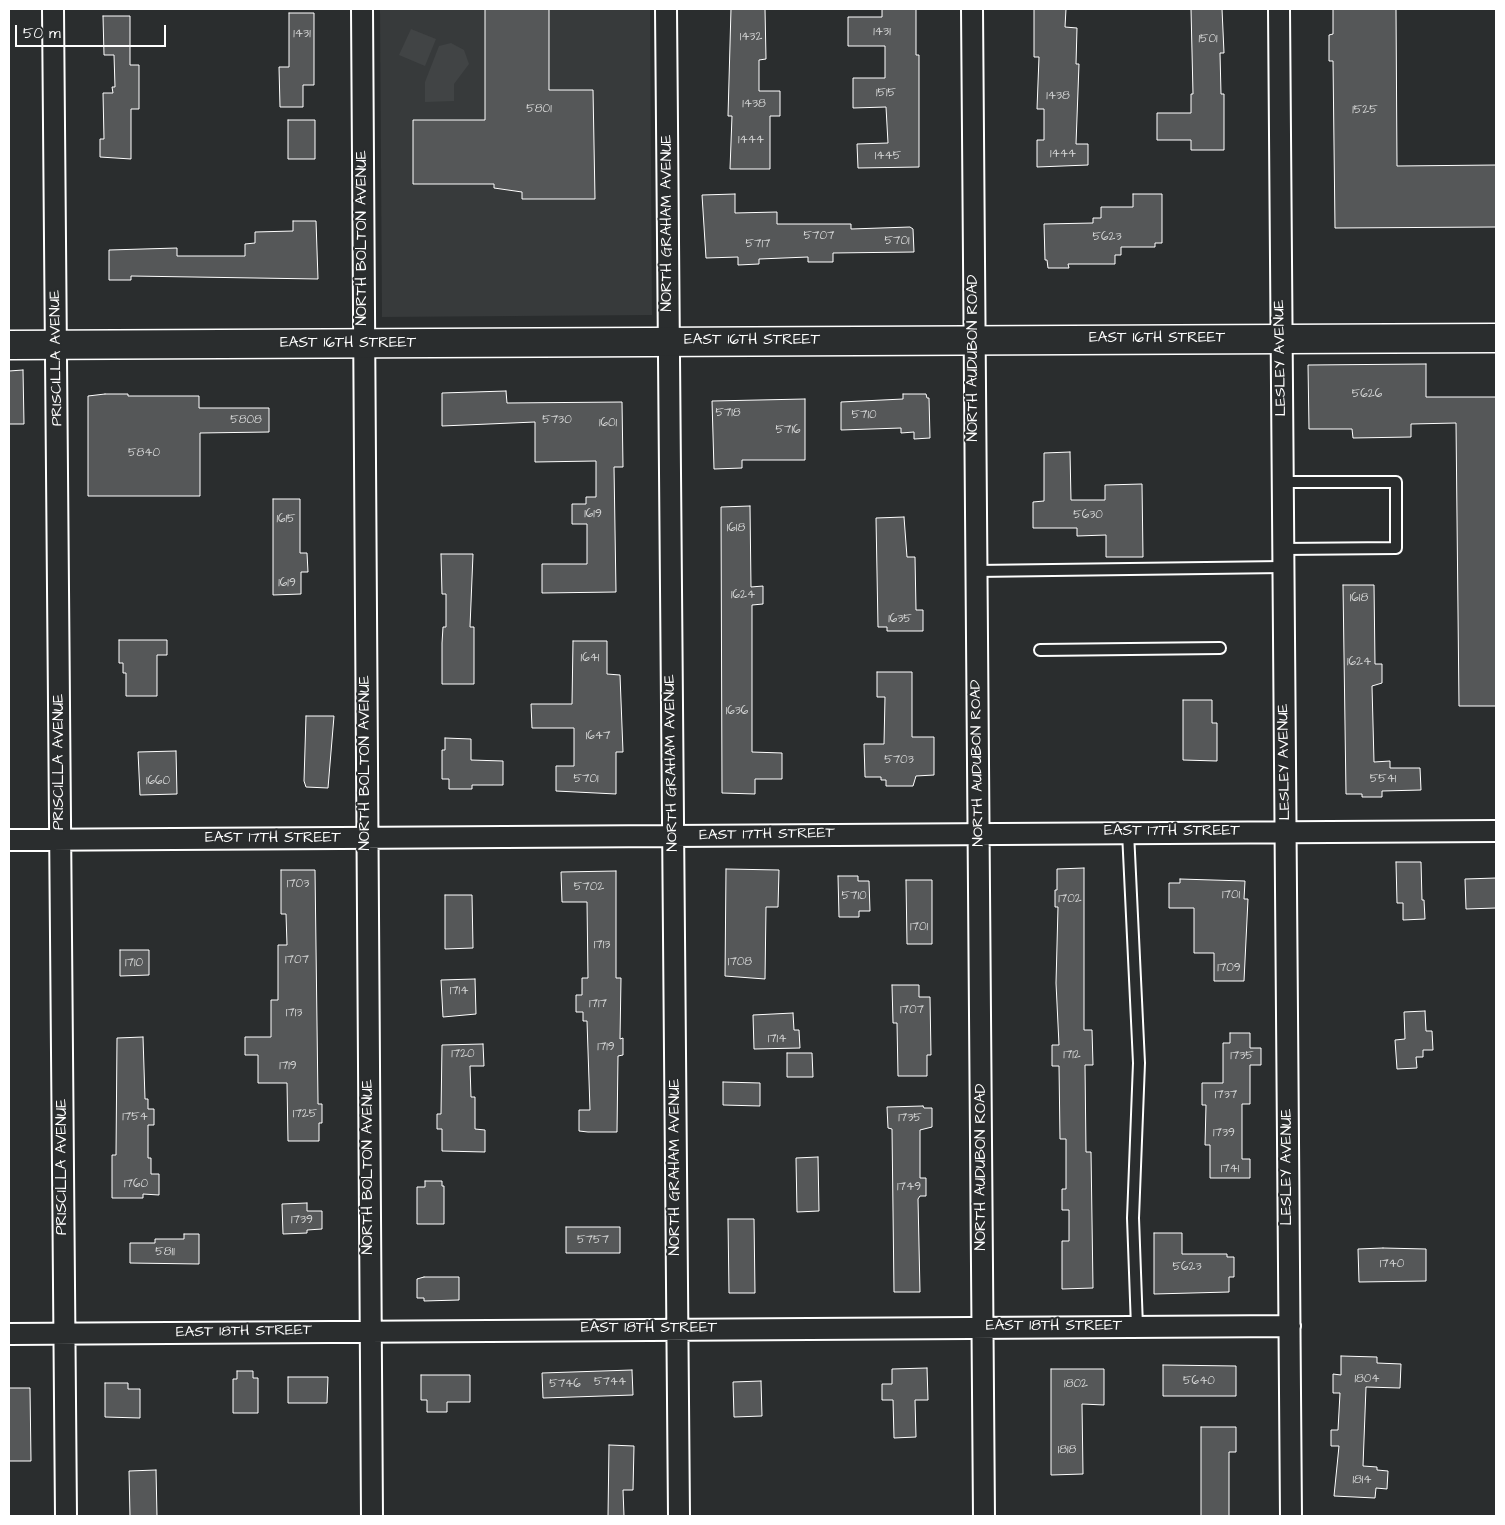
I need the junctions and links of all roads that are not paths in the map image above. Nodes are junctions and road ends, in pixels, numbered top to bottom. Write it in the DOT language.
graph roads {
  1 [pos="53,9"];
  2 [pos="362,9"];
  3 [pos="666,9"];
  4 [pos="972,9"];
  5 [pos="1279,9"];
  6 [pos="1496,338"];
  7 [pos="1281,339"];
  8 [pos="974,340"];
  9 [pos="668,341"];
  10 [pos="363,344"];
  11 [pos="9,345"];
  12 [pos="57,345"];
  13 [pos="1282,482"];
  14 [pos="1283,558"];
  15 [pos="976,571"];
  16 [pos="1220,648"];
  17 [pos="1040,650"];
  18 [pos="1496,831"];
  19 [pos="1128,832"];
  20 [pos="1286,832"];
  21 [pos="979,833"];
  22 [pos="673,837"];
  23 [pos="367,838"];
  24 [pos="9,840"];
  25 [pos="61,840"];
  26 [pos="1290,1326"];
  27 [pos="1137,1327"];
  28 [pos="983,1328"];
  29 [pos="677,1329"];
  30 [pos="371,1330"];
  31 [pos="65,1333"];
  32 [pos="9,1334"];
  33 [pos="66,1516"];
  34 [pos="372,1516"];
  35 [pos="679,1516"];
  36 [pos="984,1516"];
  37 [pos="1291,1516"];
  1 -- 12 [label="street, PRISCILLA AVENUE"];
  2 -- 10 [label="street, NORTH BOLTON AVENUE"];
  3 -- 9 [label="street, NORTH GRAHAM AVENUE"];
  4 -- 8 [label="street, NORTH AUDUBON ROAD"];
  5 -- 7 [label="street, LESLEY AVENUE"];
  6 -- 7 [label="main road, EAST 16TH STREET"];
  7 -- 8 [label="main road, EAST 16TH STREET"];
  7 -- 13 [label="street, LESLEY AVENUE"];
  8 -- 9 [label="main road, EAST 16TH STREET"];
  8 -- 15 [label="street, NORTH AUDUBON ROAD"];
  9 -- 10 [label="main road, EAST 16TH STREET"];
  9 -- 22 [label="street, NORTH GRAHAM AVENUE"];
  10 -- 12 [label="main road, EAST 16TH STREET"];
  10 -- 23 [label="street, NORTH BOLTON AVENUE"];
  11 -- 12 [label="main road, EAST 16TH STREET"];
  12 -- 25 [label="street, PRISCILLA AVENUE"];
  13 -- 14 [label="street, LESLEY AVENUE"];
  13 -- 14 [label="lane"];
  14 -- 15 [label="lane"];
  14 -- 20 [label="street, LESLEY AVENUE"];
  15 -- 21 [label="street, NORTH AUDUBON ROAD"];
  16 -- 17 [label="lane"];
  18 -- 20 [label="street, EAST 17TH STREET"];
  19 -- 20 [label="street, EAST 17TH STREET"];
  19 -- 21 [label="street, EAST 17TH STREET"];
  19 -- 27 [label="lane"];
  20 -- 26 [label="street, LESLEY AVENUE"];
  21 -- 22 [label="street, EAST 17TH STREET"];
  21 -- 28 [label="street, NORTH AUDUBON ROAD"];
  22 -- 23 [label="street, EAST 17TH STREET"];
  22 -- 29 [label="street, NORTH GRAHAM AVENUE"];
  23 -- 25 [label="street, EAST 17TH STREET"];
  23 -- 30 [label="street, NORTH BOLTON AVENUE"];
  24 -- 25 [label="street, EAST 17TH STREET"];
  25 -- 31 [label="street, PRISCILLA AVENUE"];
  26 -- 27 [label="street, EAST 18TH STREET"];
  26 -- 37 [label="street, LESLEY AVENUE"];
  27 -- 28 [label="street, EAST 18TH STREET"];
  28 -- 29 [label="street, EAST 18TH STREET"];
  28 -- 36 [label="street, NORTH AUDUBON ROAD"];
  29 -- 30 [label="street, EAST 18TH STREET"];
  29 -- 35 [label="street, NORTH GRAHAM AVENUE"];
  30 -- 31 [label="street, EAST 18TH STREET"];
  30 -- 34 [label="street, NORTH BOLTON AVENUE"];
  31 -- 32 [label="street, EAST 18TH STREET"];
  31 -- 33 [label="street, PRISCILLA AVENUE"];
}
